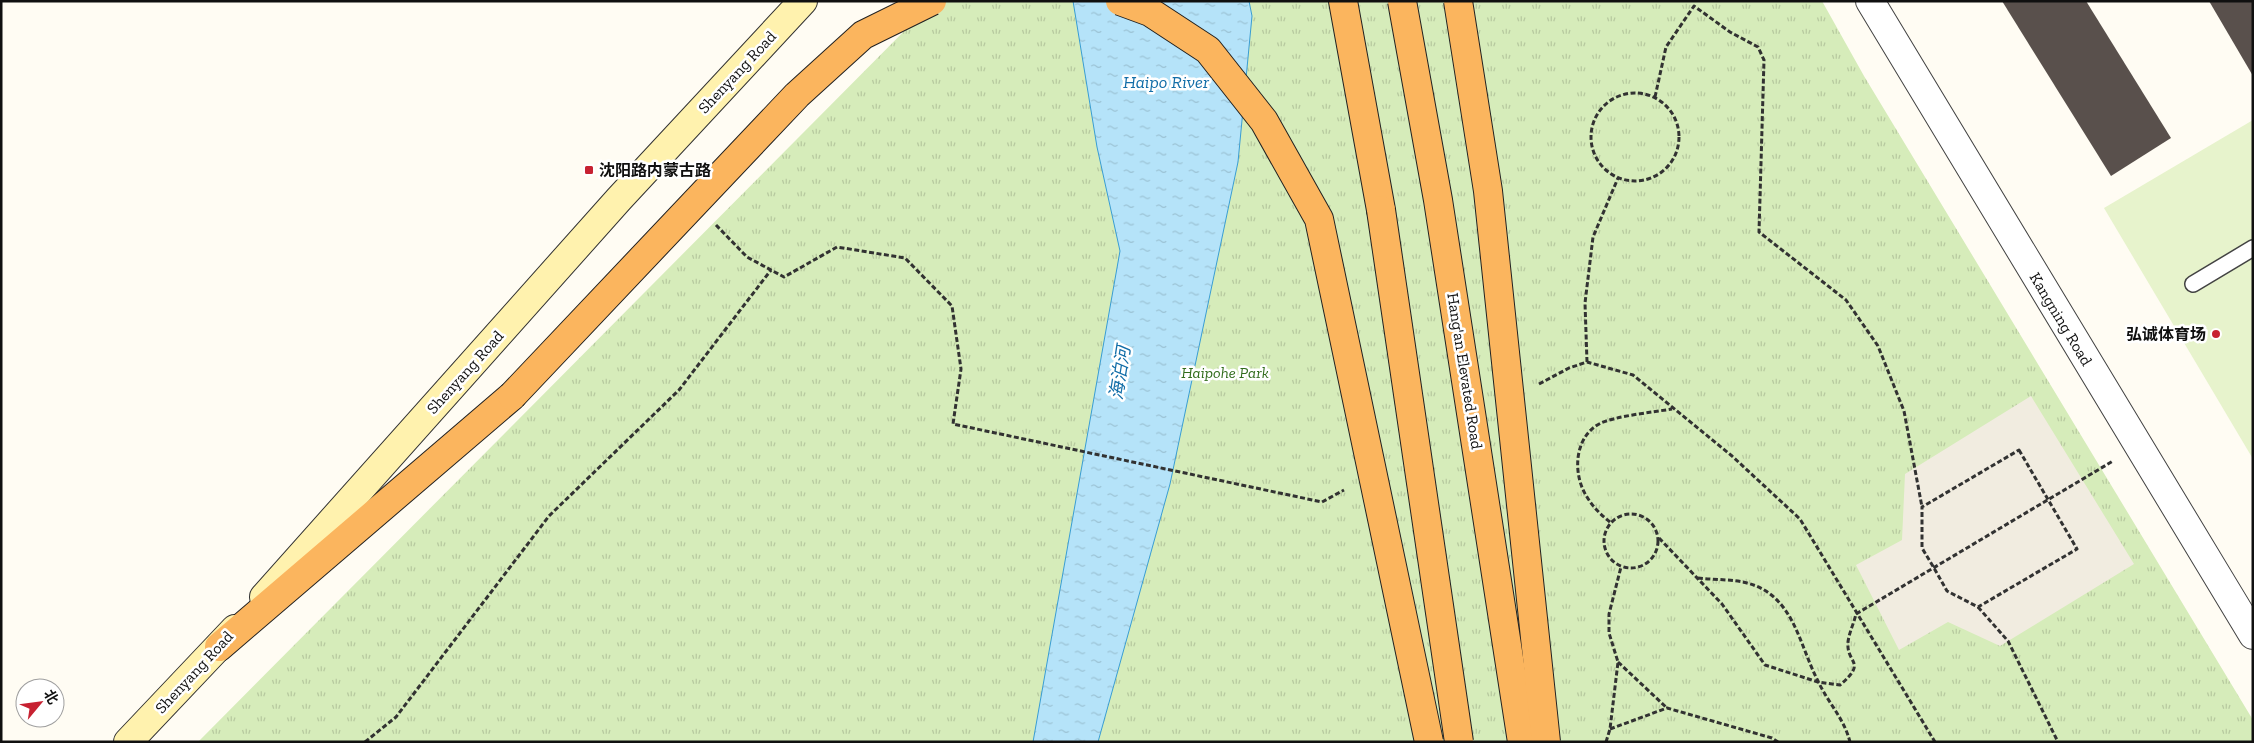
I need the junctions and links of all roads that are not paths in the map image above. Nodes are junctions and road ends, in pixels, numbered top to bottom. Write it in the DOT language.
graph roads {
  1 [pos="803,1"];
  2 [pos="932,1"];
  3 [pos="1120,1"];
  4 [pos="1343,1"];
  5 [pos="1402,1"];
  6 [pos="1458,1"];
  7 [pos="1870,1"];
  8 [pos="2253,248"];
  9 [pos="2193,284"];
  10 [pos="2253,636"];
  11 [pos="219,647"];
  12 [pos="128,742"];
  13 [pos="1429,742"];
  14 [pos="1459,742"];
  15 [pos="1522,742"];
  16 [pos="1546,742"];
  1 -- 11 [label="main road, Shenyang Road"];
  2 -- 11 [label="highway, bridge"];
  3 -- 13 [label="highway, bridge"];
  4 -- 14 [label="highway, bridge"];
  5 -- 15 [label="highway, Hang'an Elevated Road, bridge"];
  6 -- 16 [label="highway, bridge"];
  7 -- 10 [label="street, Kangning Road"];
  8 -- 9 [label="lane"];
  11 -- 12 [label="main road, Shenyang Road"];
}
